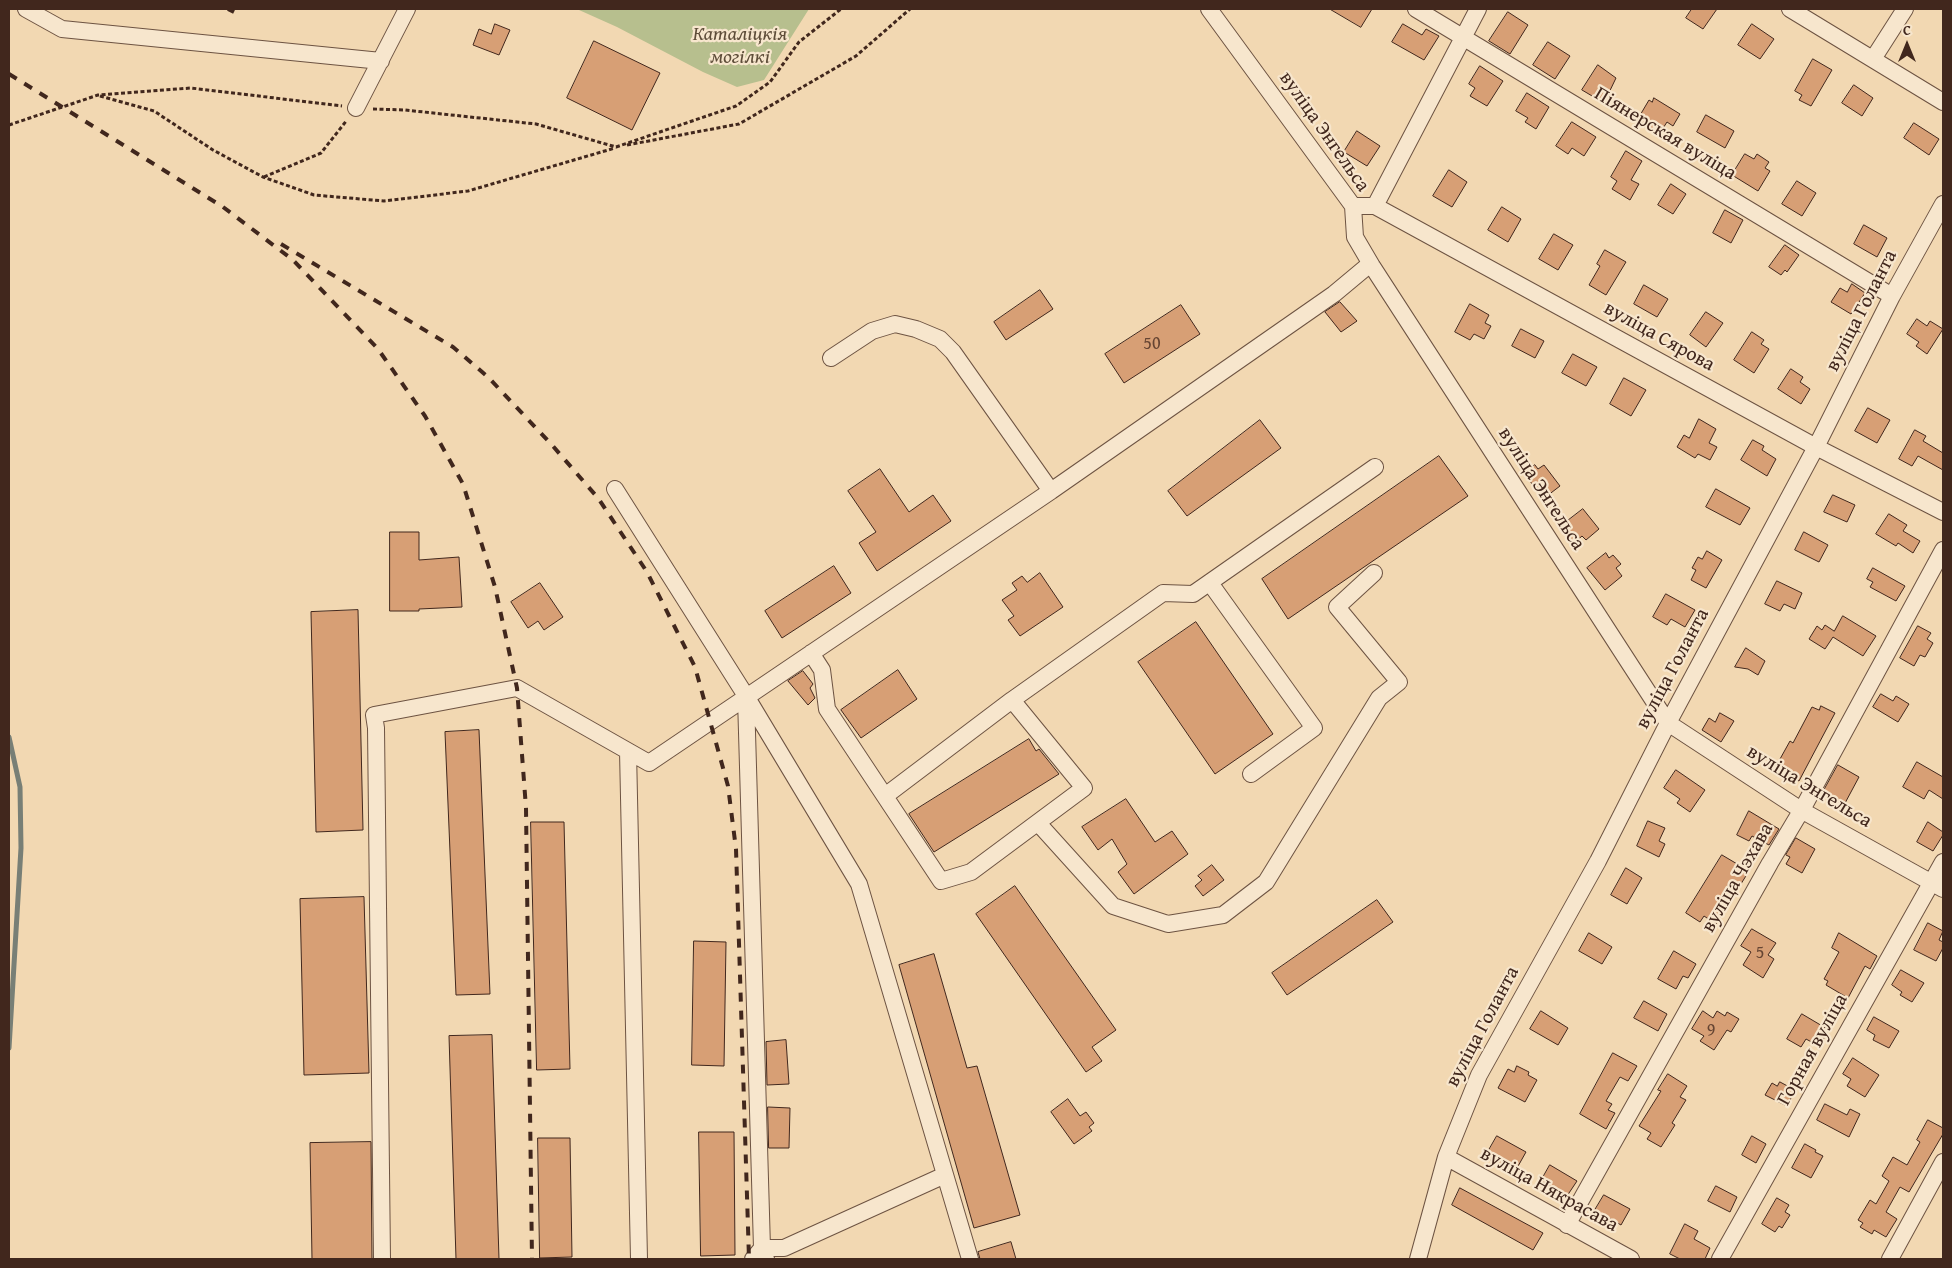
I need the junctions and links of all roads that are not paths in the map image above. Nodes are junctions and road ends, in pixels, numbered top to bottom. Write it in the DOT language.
graph roads {
  1 [pos="26,9"];
  2 [pos="408,9"];
  3 [pos="1209,9"];
  4 [pos="1416,9"];
  5 [pos="1478,9"];
  6 [pos="1790,9"];
  7 [pos="1904,9"];
  8 [pos="1464,36"];
  9 [pos="381,60"];
  10 [pos="1873,60"];
  11 [pos="1943,102"];
  12 [pos="356,108"];
  13 [pos="1943,204"];
  14 [pos="1353,206"];
  15 [pos="1375,206"];
  16 [pos="1370,264"];
  17 [pos="1892,296"];
  18 [pos="831,358"];
  19 [pos="1816,447"];
  20 [pos="1375,467"];
  21 [pos="615,489"];
  22 [pos="1051,491"];
  23 [pos="1943,512"];
  24 [pos="1943,550"];
  25 [pos="1374,573"];
  26 [pos="1210,583"];
  27 [pos="811,653"];
  28 [pos="746,696"];
  29 [pos="1012,700"];
  30 [pos="1668,723"];
  31 [pos="628,751"];
  32 [pos="1251,774"];
  33 [pos="884,796"];
  34 [pos="1801,810"];
  35 [pos="1038,823"];
  36 [pos="1943,862"];
  37 [pos="1938,886"];
  38 [pos="1446,1157"];
  39 [pos="1943,1162"];
  40 [pos="945,1175"];
  41 [pos="1567,1225"];
  42 [pos="760,1256"];
  43 [pos="382,1259"];
  44 [pos="639,1259"];
  45 [pos="970,1259"];
  46 [pos="1418,1259"];
  47 [pos="1631,1259"];
  48 [pos="1720,1259"];
  49 [pos="1890,1259"];
  1 -- 9 [label="street"];
  2 -- 9 [label="street"];
  3 -- 14 [label="street, вуліца Энгельса"];
  4 -- 8 [label="street, Піянерская вуліца"];
  5 -- 8 [label="street"];
  6 -- 10 [label="street"];
  7 -- 10 [label="street"];
  8 -- 15 [label="street"];
  8 -- 17 [label="street, Піянерская вуліца"];
  9 -- 12 [label="street"];
  10 -- 11 [label="street"];
  13 -- 17 [label="street, вуліца Голанта"];
  14 -- 15 [label="street, вуліца Сярова"];
  14 -- 16 [label="street, вуліца Энгельса"];
  15 -- 19 [label="street, вуліца Сярова"];
  16 -- 22 [label="street"];
  16 -- 30 [label="street, вуліца Энгельса"];
  17 -- 19 [label="street, вуліца Голанта"];
  18 -- 22 [label="street"];
  19 -- 23 [label="street, вуліца Сярова"];
  19 -- 30 [label="street, вуліца Голанта"];
  20 -- 26 [label="street"];
  21 -- 28 [label="street"];
  22 -- 27 [label="street"];
  24 -- 34 [label="street, вуліца Чэхава"];
  25 -- 35 [label="street"];
  26 -- 29 [label="street"];
  26 -- 32 [label="street"];
  27 -- 28 [label="street"];
  27 -- 33 [label="street"];
  28 -- 31 [label="street"];
  28 -- 40 [label="street"];
  28 -- 42 [label="street"];
  29 -- 33 [label="street"];
  29 -- 35 [label="street"];
  30 -- 34 [label="street, вуліца Энгельса"];
  30 -- 38 [label="street, вуліца Голанта"];
  31 -- 43 [label="street"];
  31 -- 44 [label="street"];
  33 -- 35 [label="street"];
  34 -- 37 [label="street, вуліца Энгельса"];
  34 -- 41 [label="street, вуліца Чэхава"];
  36 -- 37 [label="street, Горная вуліца"];
  37 -- 48 [label="street, Горная вуліца"];
  38 -- 41 [label="street, вуліца Някрасава"];
  38 -- 46 [label="street, вуліца Голанта"];
  39 -- 49 [label="street"];
  40 -- 42 [label="street"];
  40 -- 45 [label="street"];
  41 -- 47 [label="street, вуліца Някрасава"];
}
